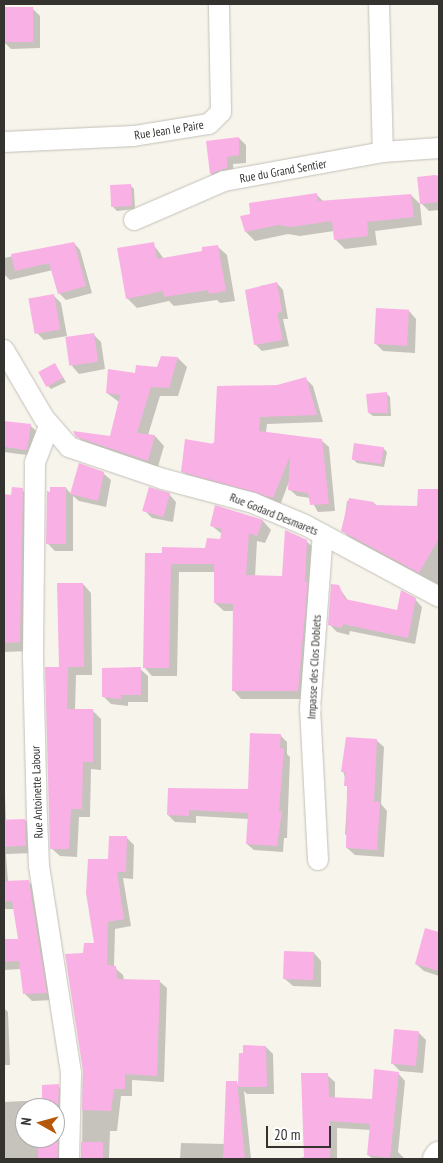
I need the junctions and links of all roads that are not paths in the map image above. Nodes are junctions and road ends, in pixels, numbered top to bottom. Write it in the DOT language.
graph roads {
  1 [pos="219,4"];
  2 [pos="379,4"];
  3 [pos="4,142"];
  4 [pos="439,148"];
  5 [pos="383,152"];
  6 [pos="134,220"];
  7 [pos="4,350"];
  8 [pos="49,426"];
  9 [pos="323,534"];
  10 [pos="439,597"];
  11 [pos="318,860"];
  12 [pos="439,1156"];
  13 [pos="69,1159"];
  14 [pos="437,1159"];
  1 -- 3 [label="street, Rue Jean le Paire"];
  2 -- 5 [label="street"];
  4 -- 5 [label="street, Rue du Grand Sentier"];
  5 -- 6 [label="street, Rue du Grand Sentier"];
  7 -- 8 [label="street, Rue Godard Desmarets"];
  8 -- 9 [label="street, Rue Godard Desmarets"];
  8 -- 13 [label="street, Rue Antoinette Labour"];
  9 -- 10 [label="street, Rue Godard Desmarets"];
  9 -- 11 [label="street, Impasse des Clos Doblets"];
  12 -- 14 [label="street"];
}
